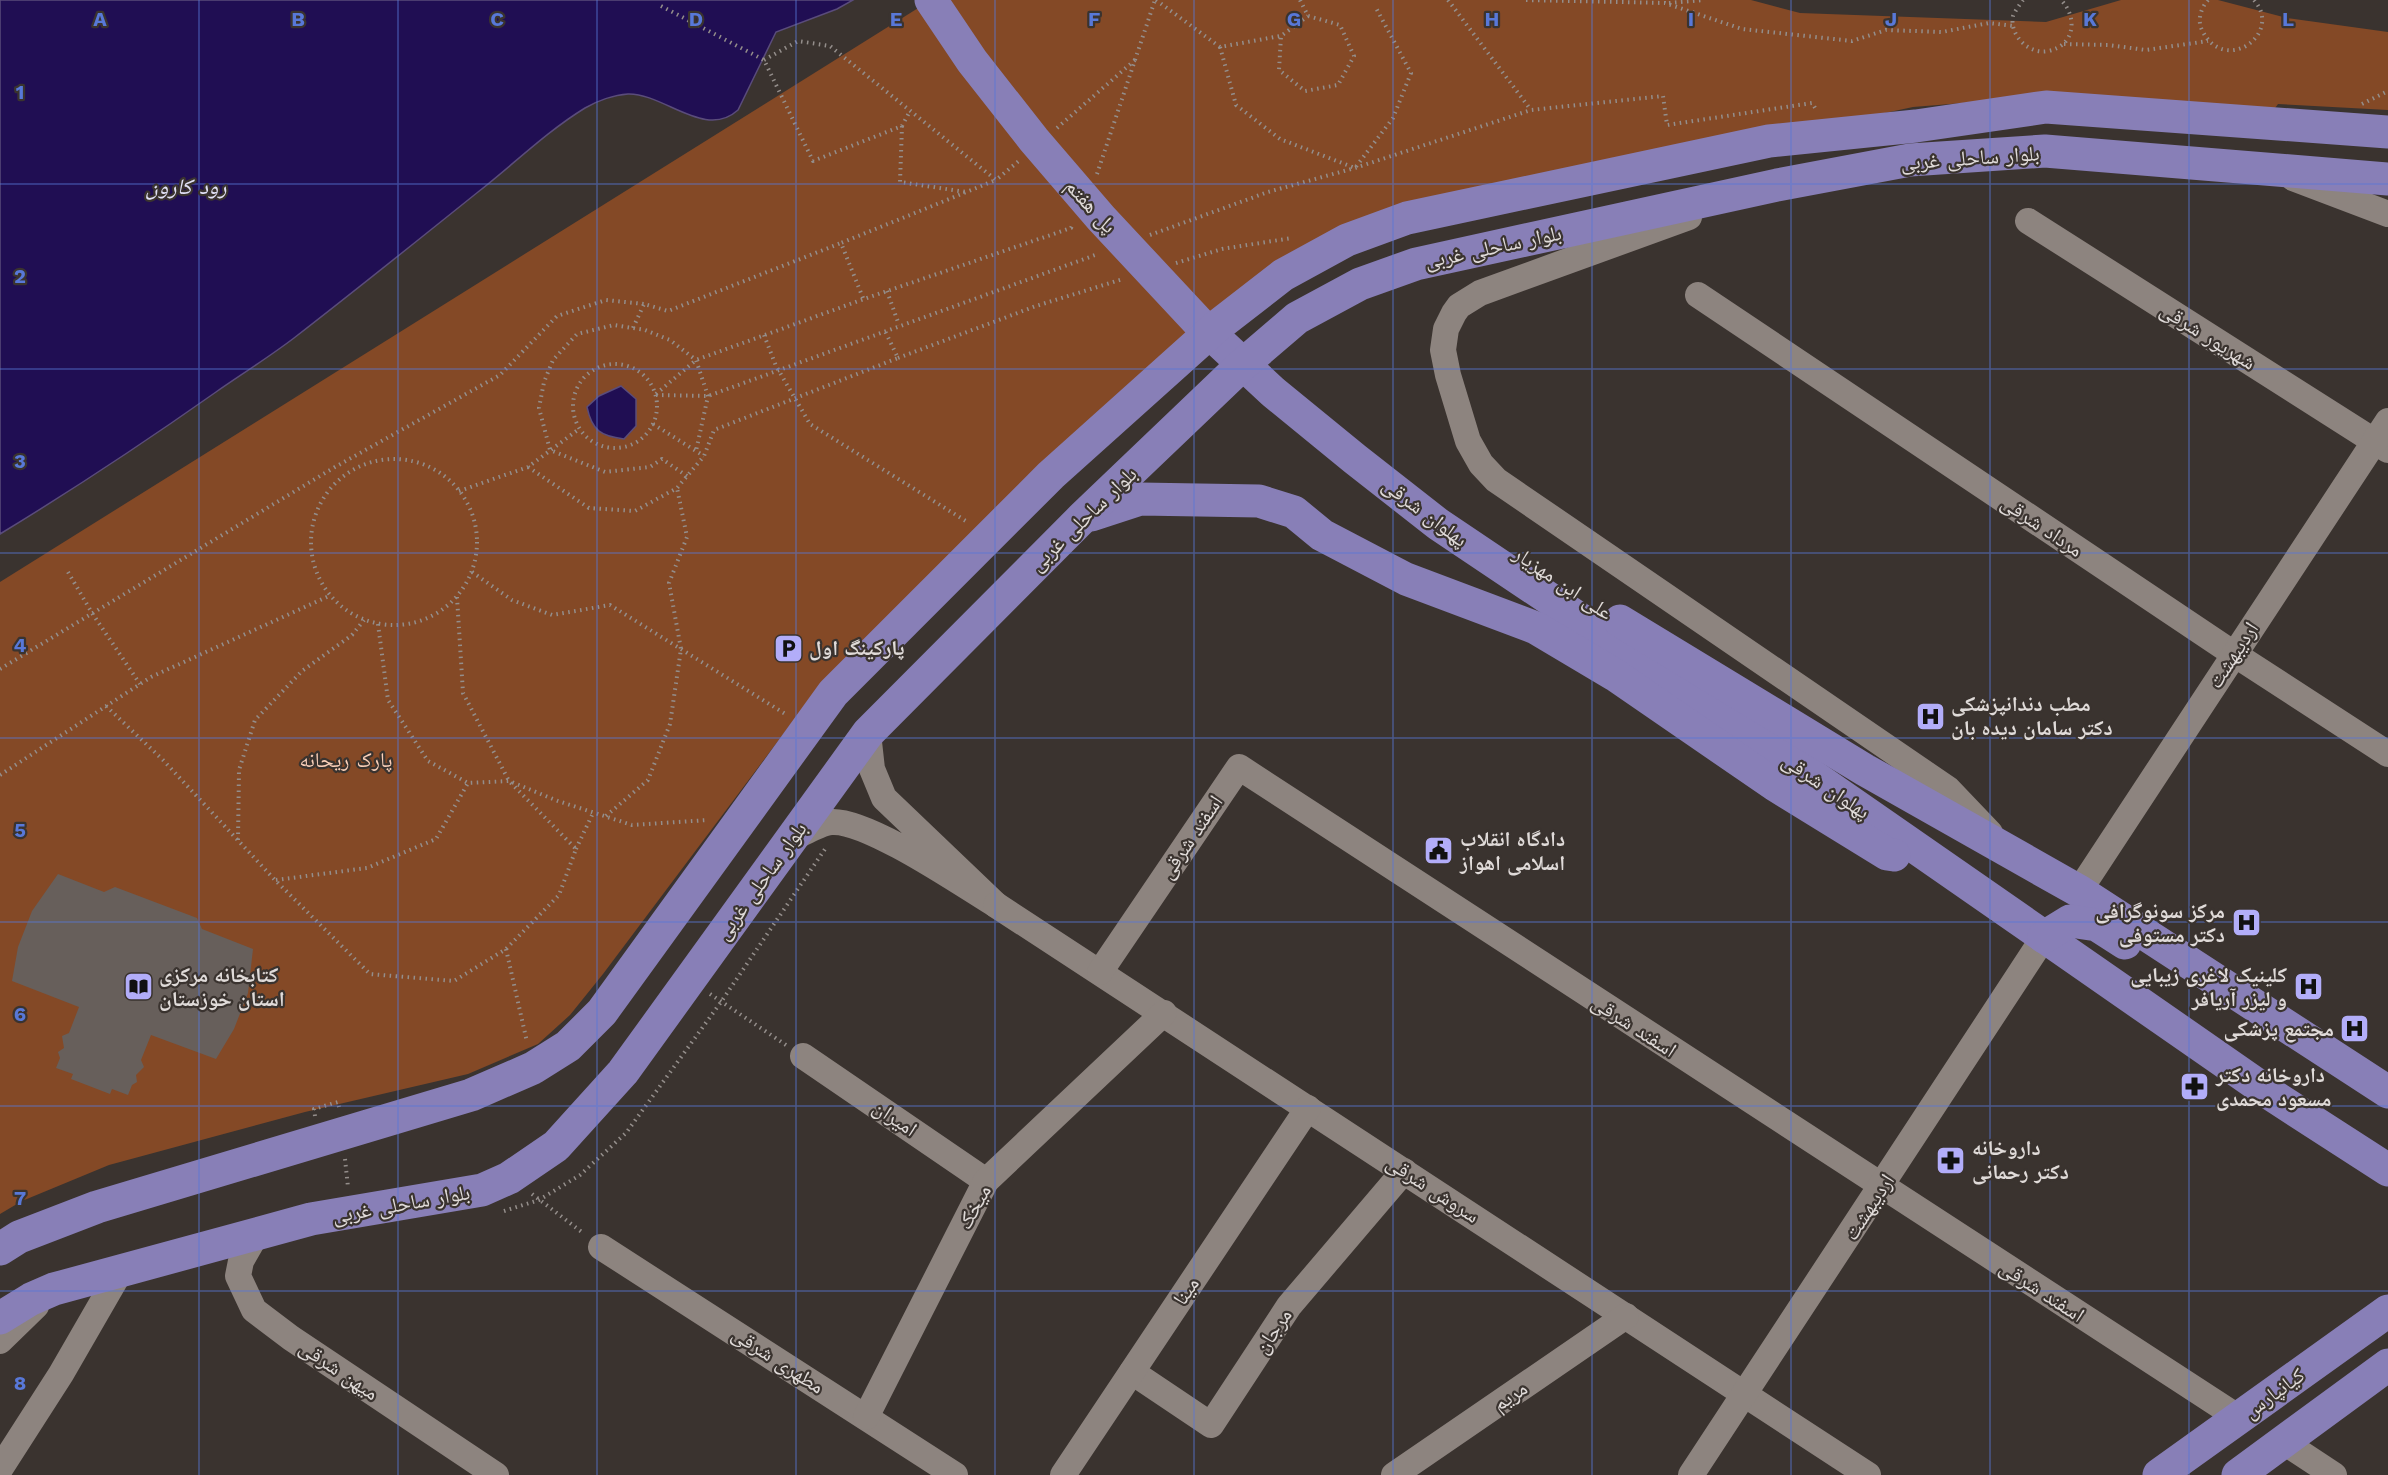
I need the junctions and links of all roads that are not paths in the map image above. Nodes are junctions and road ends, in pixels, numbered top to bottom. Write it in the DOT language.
graph roads {
  1 [pos="931,0"];
  2 [pos="955,0"];
  3 [pos="2388,132"];
  4 [pos="2268,169"];
  5 [pos="2388,179"];
  6 [pos="1777,185"];
  7 [pos="2388,214"];
  8 [pos="2028,221"];
  9 [pos="1698,295"];
  10 [pos="1276,381"];
  11 [pos="2383,438"];
  12 [pos="1083,517"];
  13 [pos="2234,654"];
  14 [pos="868,734"];
  15 [pos="2388,753"];
  16 [pos="1865,770"];
  17 [pos="793,838"];
  18 [pos="2007,850"];
  19 [pos="1940,864"];
  20 [pos="2079,891"];
  21 [pos="996,905"];
  22 [pos="2044,937"];
  23 [pos="1100,972"];
  24 [pos="1164,1013"];
  25 [pos="2309,1042"];
  26 [pos="803,1056"];
  27 [pos="2388,1092"];
  28 [pos="1308,1108"];
  29 [pos="2388,1170"];
  30 [pos="1404,1171"];
  31 [pos="986,1181"];
  32 [pos="1882,1187"];
  33 [pos="257,1233"];
  34 [pos="601,1247"];
  35 [pos="0,1249"];
  36 [pos="120,1270"];
  37 [pos="54,1289"];
  38 [pos="2388,1311"];
  39 [pos="1626,1316"];
  40 [pos="0,1318"];
  41 [pos="0,1341"];
  42 [pos="2388,1365"];
  43 [pos="1132,1372"];
  44 [pos="1745,1395"];
  45 [pos="866,1417"];
  46 [pos="2239,1418"];
  47 [pos="2284,1442"];
  48 [pos="0,1469"];
  49 [pos="1397,1474"];
  50 [pos="496,1475"];
  51 [pos="955,1475"];
  52 [pos="1063,1475"];
  53 [pos="1691,1475"];
  54 [pos="1868,1475"];
  55 [pos="2159,1475"];
  56 [pos="2238,1475"];
  57 [pos="2334,1475"];
  1 -- 10 [label="main road, پل هفتم"];
  2 -- 10 [label="main road, پل هفتم"];
  3 -- 35 [label="main road, بلوار ساحلی غربی"];
  4 -- 5 [label="main road, بلوار ساحلی غربی"];
  4 -- 6 [label="main road, بلوار ساحلی غربی"];
  4 -- 7 [label="street"];
  6 -- 12 [label="main road, بلوار ساحلی غربی"];
  6 -- 18 [label="street, پهلوان شرقی"];
  8 -- 11 [label="street, شهریور شرقی"];
  9 -- 13 [label="street, مرداد شرقی"];
  10 -- 16 [label="main road, علی ابن مهزیار"];
  10 -- 19 [label="main road, پهلوان شرقی"];
  11 -- 13 [label="street, اردیبهشت"];
  12 -- 14 [label="main road, بلوار ساحلی غربی"];
  12 -- 19 [label="main road"];
  13 -- 15 [label="street, مرداد شرقی"];
  13 -- 20 [label="street, اردیبهشت"];
  14 -- 17 [label="main road, بلوار ساحلی غربی"];
  14 -- 21 [label="street"];
  16 -- 18 [label="main road, پهلوان شرقی"];
  17 -- 21 [label="street"];
  17 -- 33 [label="main road, بلوار ساحلی غربی"];
  18 -- 20 [label="main road, پهلوان شرقی"];
  19 -- 22 [label="main road, پهلوان شرقی"];
  20 -- 25 [label="main road, پهلوان شرقی"];
  21 -- 23 [label="street, سروش شرقی"];
  22 -- 25 [label="main road"];
  22 -- 29 [label="main road, پهلوان شرقی"];
  22 -- 32 [label="street, اردیبهشت"];
  23 -- 24 [label="street, سروش شرقی"];
  23 -- 32 [label="street, اسفند شرقی"];
  24 -- 28 [label="street, سروش شرقی"];
  24 -- 31 [label="street, میخک"];
  25 -- 27 [label="main road, پهلوان شرقی"];
  26 -- 31 [label="street, امیران"];
  28 -- 30 [label="street, سروش شرقی"];
  28 -- 43 [label="street, مینا"];
  30 -- 39 [label="street, سروش شرقی"];
  30 -- 43 [label="street, مرجان"];
  31 -- 45 [label="street, میخک"];
  32 -- 44 [label="street, اردیبهشت"];
  32 -- 46 [label="street, اسفند شرقی"];
  33 -- 36 [label="main road, بلوار ساحلی غربی"];
  33 -- 50 [label="street, میهن شرقی"];
  34 -- 45 [label="street, مطهری شرقی"];
  36 -- 37 [label="main road, بلوار ساحلی غربی"];
  36 -- 48 [label="street"];
  37 -- 40 [label="main road, بلوار ساحلی غربی"];
  37 -- 41 [label="street"];
  38 -- 46 [label="main road, کیانپارس"];
  39 -- 44 [label="street, سروش شرقی"];
  39 -- 49 [label="street, مریم"];
  42 -- 47 [label="main road"];
  43 -- 52 [label="street, مینا"];
  44 -- 53 [label="street, اردیبهشت"];
  44 -- 54 [label="street, سروش شرقی"];
  45 -- 51 [label="street, مطهری شرقی"];
  46 -- 55 [label="main road, کیانپارس"];
  47 -- 56 [label="main road"];
  47 -- 57 [label="street"];
}
